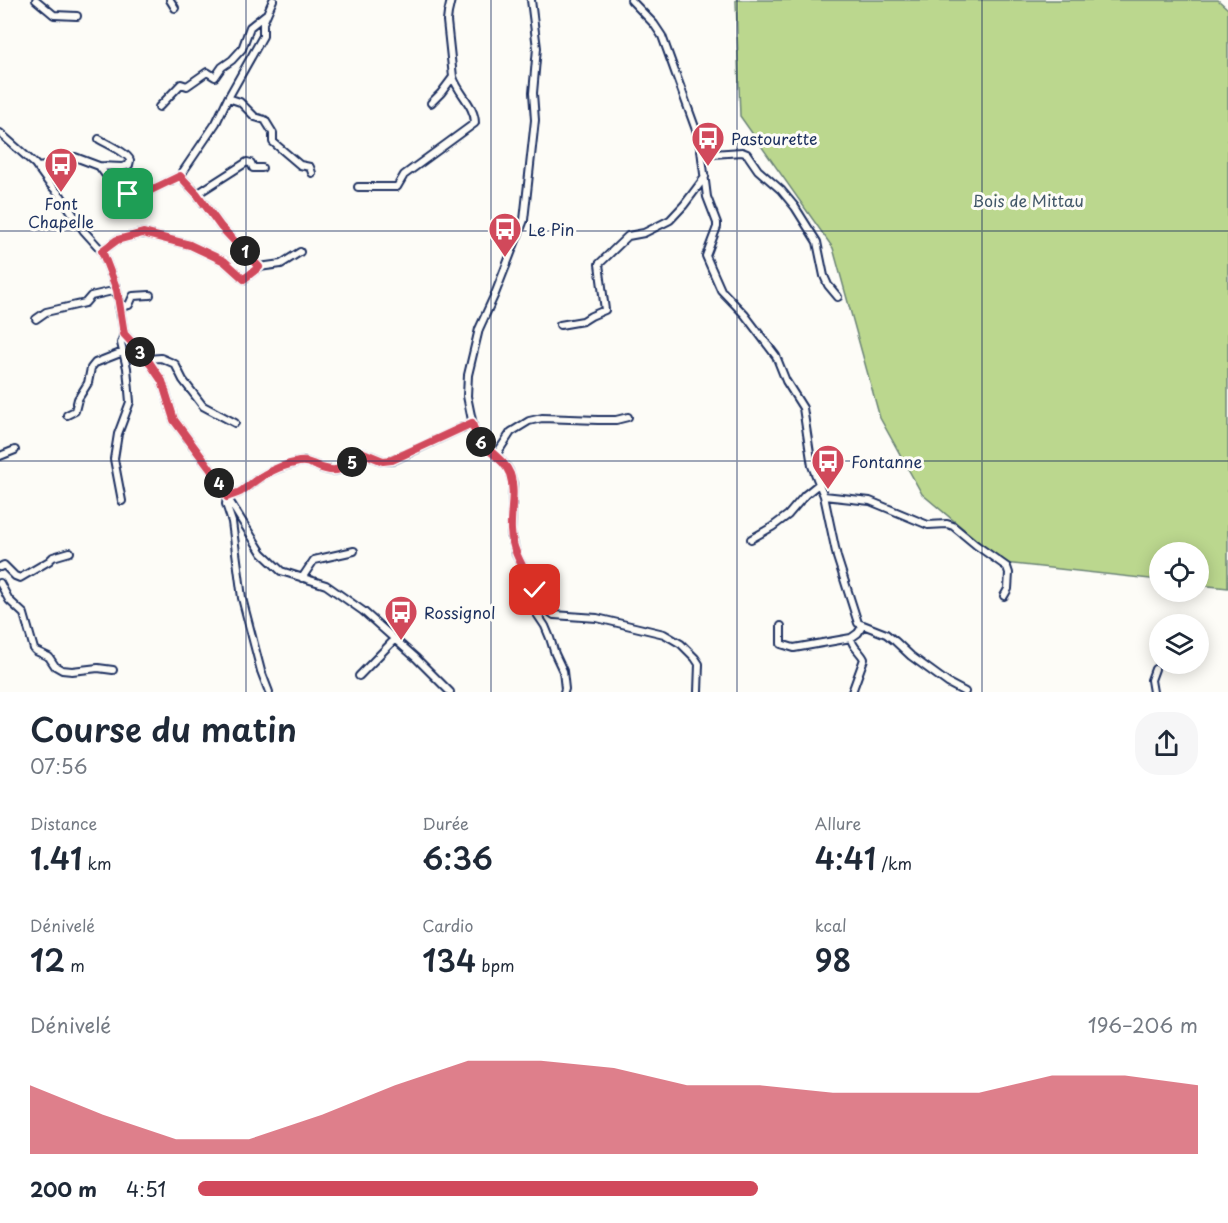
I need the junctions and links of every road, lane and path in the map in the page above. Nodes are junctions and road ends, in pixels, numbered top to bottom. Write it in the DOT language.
graph roads {
  1 [pos="36,0"];
  2 [pos="170,0"];
  3 [pos="273,0"];
  4 [pos="451,0"];
  5 [pos="531,0"];
  6 [pos="635,1"];
  7 [pos="175,8"];
  8 [pos="268,12"];
  9 [pos="77,16"];
  10 [pos="453,77"];
  11 [pos="228,98"];
  12 [pos="431,103"];
  13 [pos="159,107"];
  14 [pos="1,137"];
  15 [pos="99,139"];
  16 [pos="701,150"];
  17 [pos="99,166"];
  18 [pos="37,167"];
  19 [pos="262,168"];
  20 [pos="312,173"];
  21 [pos="180,176"];
  22 [pos="705,177"];
  23 [pos="358,187"];
  24 [pos="197,194"];
  25 [pos="102,251"];
  26 [pos="300,252"];
  27 [pos="259,267"];
  28 [pos="117,290"];
  29 [pos="150,295"];
  30 [pos="838,297"];
  31 [pos="119,307"];
  32 [pos="36,319"];
  33 [pos="560,325"];
  34 [pos="124,334"];
  35 [pos="123,352"];
  36 [pos="147,359"];
  37 [pos="67,415"];
  38 [pos="628,417"];
  39 [pos="235,423"];
  40 [pos="472,423"];
  41 [pos="15,450"];
  42 [pos="496,455"];
  43 [pos="0,456"];
  44 [pos="820,483"];
  45 [pos="824,496"];
  46 [pos="227,497"];
  47 [pos="122,501"];
  48 [pos="233,514"];
  49 [pos="751,539"];
  50 [pos="354,551"];
  51 [pos="70,552"];
  52 [pos="0,567"];
  53 [pos="302,578"];
  54 [pos="0,583"];
  55 [pos="535,590"];
  56 [pos="1004,596"];
  57 [pos="863,625"];
  58 [pos="781,626"];
  59 [pos="851,638"];
  60 [pos="394,640"];
  61 [pos="113,670"];
  62 [pos="1153,674"];
  63 [pos="359,676"];
  64 [pos="948,682"];
  65 [pos="269,692"];
  66 [pos="450,692"];
  67 [pos="564,692"];
  68 [pos="698,692"];
  69 [pos="852,692"];
  70 [pos="946,692"];
  71 [pos="965,692"];
  72 [pos="1153,692"];
  1 -- 9 [label="street"];
  2 -- 7 [label="street"];
  3 -- 8 [label="street"];
  4 -- 10 [label="street"];
  5 -- 40 [label="street"];
  6 -- 16 [label="street"];
  8 -- 11 [label="street"];
  8 -- 13 [label="street"];
  10 -- 12 [label="street"];
  10 -- 23 [label="street"];
  11 -- 20 [label="street"];
  11 -- 21 [label="street"];
  14 -- 18 [label="street"];
  15 -- 17 [label="street"];
  16 -- 22 [label="street"];
  16 -- 30 [label="street"];
  17 -- 18 [label="street"];
  17 -- 21 [label="street"];
  18 -- 25 [label="street"];
  19 -- 24 [label="street"];
  21 -- 24 [label="street"];
  22 -- 33 [label="street"];
  22 -- 44 [label="street"];
  24 -- 27 [label="street"];
  25 -- 27 [label="street"];
  25 -- 28 [label="street"];
  26 -- 27 [label="street"];
  28 -- 31 [label="street"];
  28 -- 32 [label="street"];
  29 -- 31 [label="street"];
  31 -- 34 [label="street"];
  34 -- 35 [label="street"];
  34 -- 36 [label="street"];
  35 -- 37 [label="street"];
  35 -- 47 [label="street"];
  36 -- 39 [label="street"];
  36 -- 46 [label="street"];
  38 -- 42 [label="street"];
  40 -- 42 [label="street"];
  40 -- 46 [label="street"];
  41 -- 43 [label="street"];
  42 -- 55 [label="street"];
  44 -- 45 [label="street"];
  44 -- 49 [label="street"];
  45 -- 56 [label="street"];
  45 -- 57 [label="street"];
  46 -- 48 [label="street"];
  48 -- 53 [label="street"];
  48 -- 65 [label="street"];
  50 -- 53 [label="street"];
  51 -- 52 [label="street"];
  53 -- 60 [label="street"];
  54 -- 61 [label="street"];
  55 -- 67 [label="street"];
  55 -- 68 [label="street"];
  57 -- 59 [label="street"];
  57 -- 64 [label="street"];
  58 -- 59 [label="street"];
  59 -- 69 [label="street"];
  60 -- 63 [label="street"];
  60 -- 66 [label="street"];
  62 -- 72 [label="street"];
  64 -- 70 [label="street"];
  64 -- 71 [label="street"];
}
